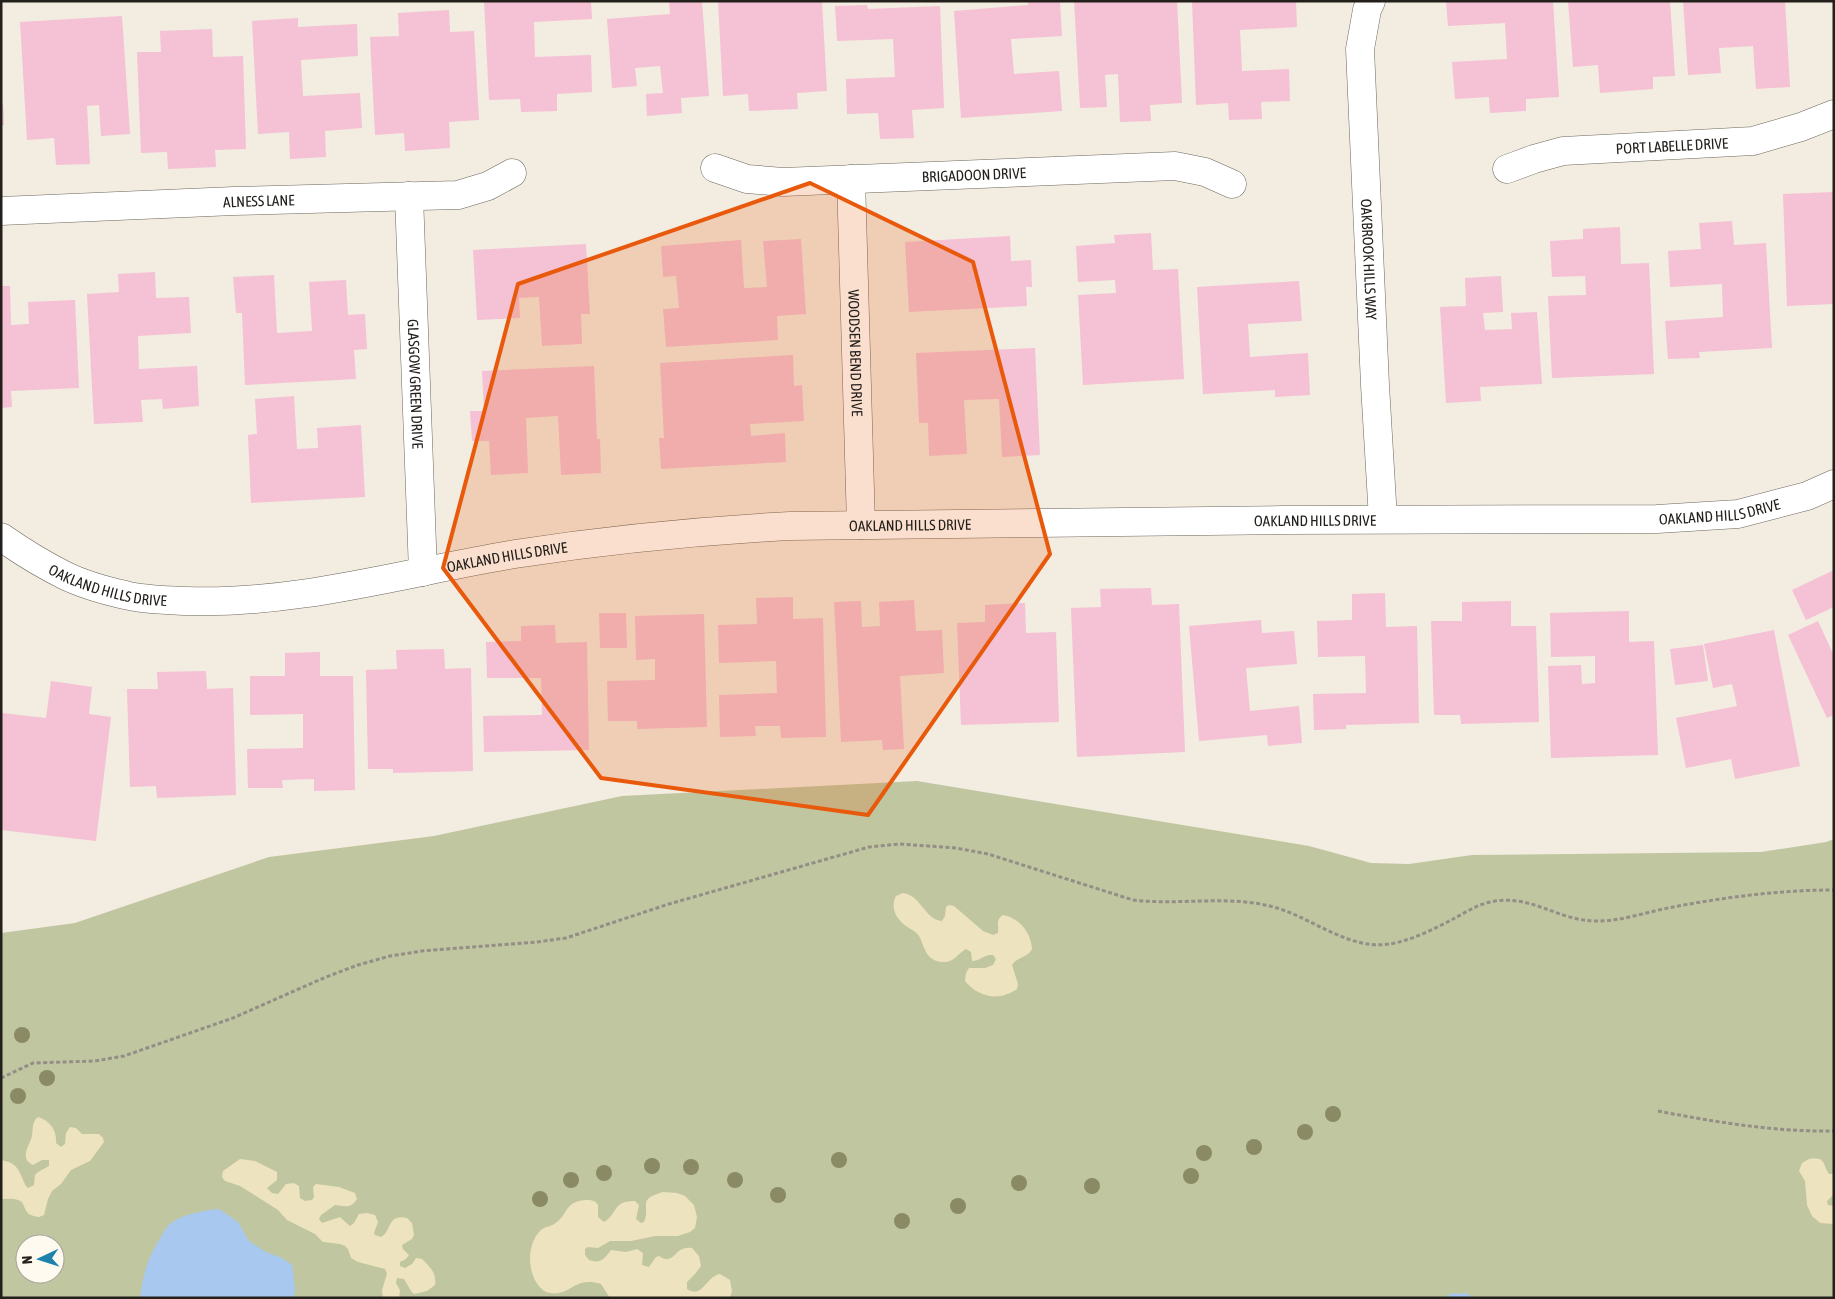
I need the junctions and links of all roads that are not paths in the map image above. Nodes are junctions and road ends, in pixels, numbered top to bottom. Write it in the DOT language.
graph roads {
  1 [pos="1371,1"];
  2 [pos="1834,114"];
  3 [pos="715,168"];
  4 [pos="1507,169"];
  5 [pos="512,173"];
  6 [pos="851,179"];
  7 [pos="1232,184"];
  8 [pos="408,196"];
  9 [pos="1,211"];
  10 [pos="1834,484"];
  11 [pos="1383,519"];
  12 [pos="861,525"];
  13 [pos="1,537"];
  14 [pos="422,572"];
  1 -- 11 [label="street, OAKBROOK HILLS WAY"];
  2 -- 4 [label="street, PORT LABELLE DRIVE"];
  3 -- 6 [label="street, BRIGADOON DRIVE"];
  5 -- 8 [label="street, ALNESS LANE"];
  6 -- 7 [label="street, BRIGADOON DRIVE"];
  6 -- 12 [label="street, WOODSEN BEND DRIVE"];
  8 -- 9 [label="street, ALNESS LANE"];
  8 -- 14 [label="street, GLASGOW GREEN DRIVE"];
  10 -- 11 [label="street, OAKLAND HILLS DRIVE"];
  11 -- 12 [label="street, OAKLAND HILLS DRIVE"];
  12 -- 14 [label="street, OAKLAND HILLS DRIVE"];
  13 -- 14 [label="street, OAKLAND HILLS DRIVE"];
}
